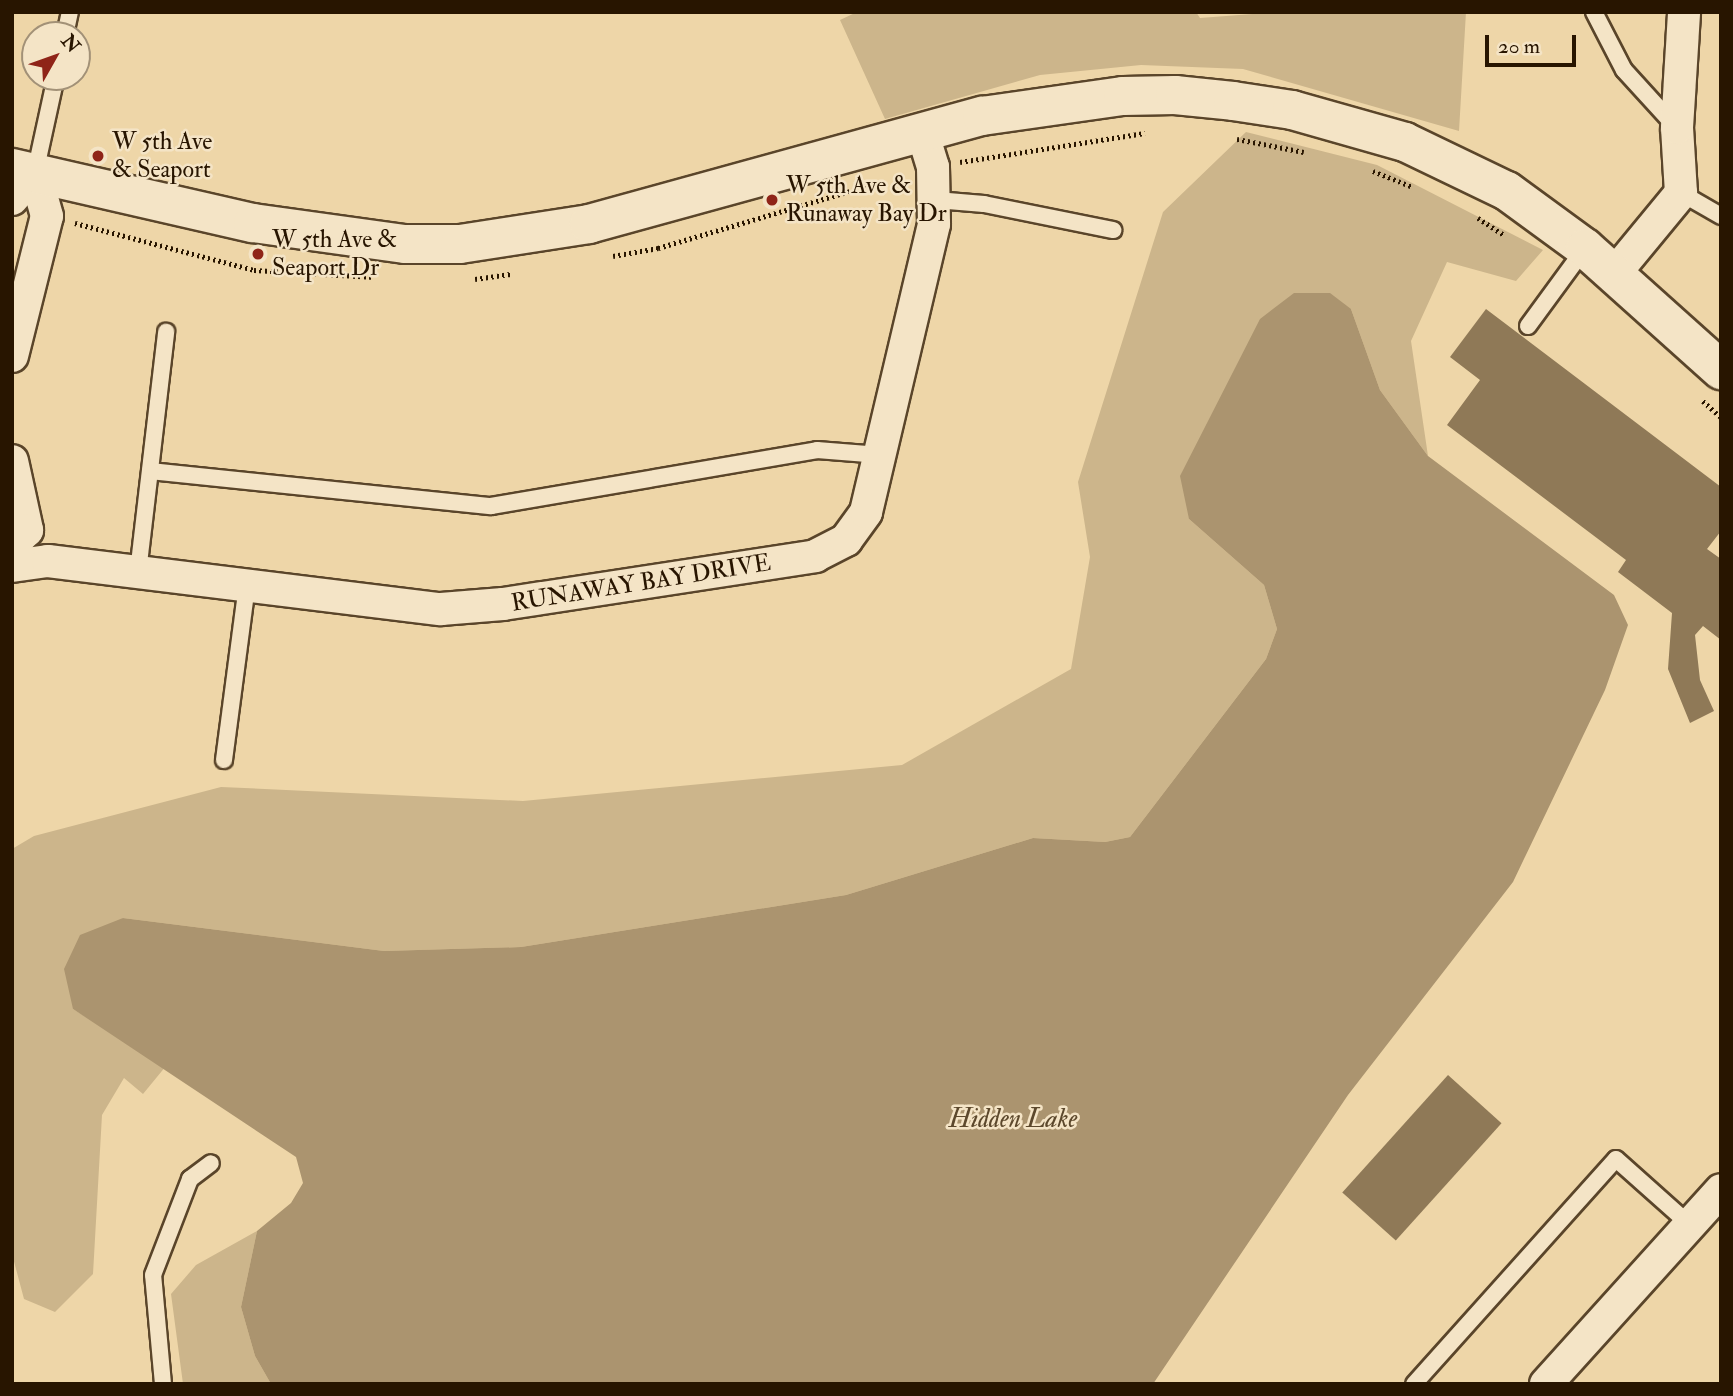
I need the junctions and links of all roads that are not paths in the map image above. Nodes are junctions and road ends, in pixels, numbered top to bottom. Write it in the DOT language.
graph roads {
  1 [pos="1594,12"];
  2 [pos="1684,12"];
  3 [pos="51,91"];
  4 [pos="1677,128"];
  5 [pos="928,150"];
  6 [pos="20,180"];
  7 [pos="1681,193"];
  8 [pos="936,200"];
  9 [pos="1721,216"];
  10 [pos="1113,230"];
  11 [pos="1585,248"];
  12 [pos="1615,274"];
  13 [pos="1528,326"];
  14 [pos="166,332"];
  15 [pos="12,356"];
  16 [pos="1711,384"];
  17 [pos="880,455"];
  18 [pos="12,461"];
  19 [pos="150,471"];
  20 [pos="13,559"];
  21 [pos="138,572"];
  22 [pos="247,585"];
  23 [pos="224,760"];
  24 [pos="211,1163"];
  25 [pos="1721,1191"];
  26 [pos="1690,1225"];
  27 [pos="1421,1381"];
  28 [pos="163,1384"];
  29 [pos="1546,1384"];
  1 -- 4 [label="lane"];
  2 -- 4 [label="street"];
  3 -- 6 [label="lane"];
  4 -- 7 [label="street"];
  5 -- 6 [label="main road"];
  5 -- 8 [label="street, RUNAWAY BAY DRIVE"];
  5 -- 11 [label="main road"];
  6 -- 15 [label="street"];
  7 -- 9 [label="lane"];
  7 -- 12 [label="street"];
  8 -- 10 [label="lane"];
  8 -- 17 [label="street, RUNAWAY BAY DRIVE"];
  11 -- 12 [label="main road"];
  11 -- 13 [label="lane"];
  12 -- 16 [label="main road"];
  14 -- 19 [label="lane"];
  17 -- 19 [label="lane"];
  17 -- 22 [label="street, RUNAWAY BAY DRIVE"];
  18 -- 20 [label="street"];
  19 -- 21 [label="lane"];
  20 -- 21 [label="street, RUNAWAY BAY DRIVE"];
  21 -- 22 [label="street, RUNAWAY BAY DRIVE"];
  22 -- 23 [label="lane"];
  24 -- 28 [label="lane"];
  25 -- 26 [label="street"];
  26 -- 27 [label="lane"];
  26 -- 29 [label="street"];
}
